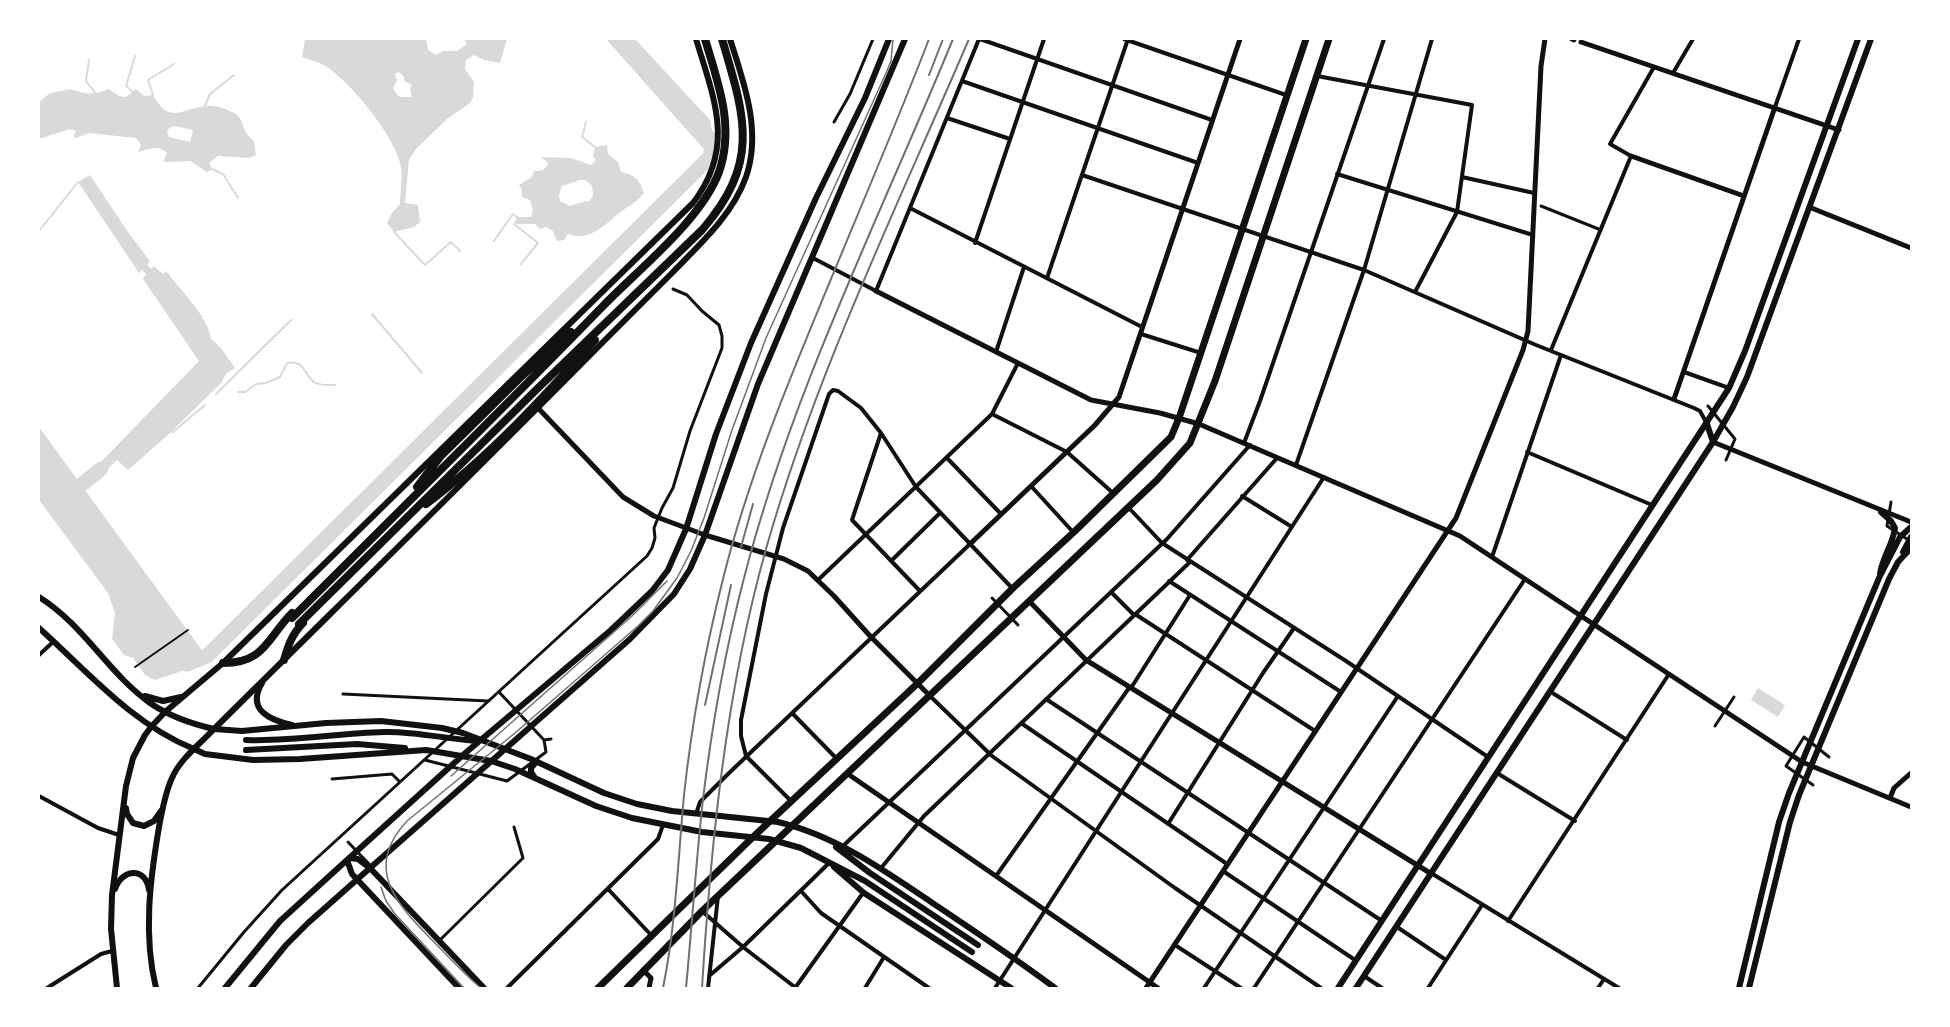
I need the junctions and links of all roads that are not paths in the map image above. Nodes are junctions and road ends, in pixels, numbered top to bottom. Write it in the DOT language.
graph roads {
  1 [pos="696,39"];
  2 [pos="705,39"];
  3 [pos="722,39"];
  4 [pos="730,39"];
  5 [pos="873,39"];
  6 [pos="889,39"];
  7 [pos="905,39"];
  8 [pos="980,39"];
  9 [pos="1044,39"];
  10 [pos="1239,39"];
  11 [pos="1306,39"];
  12 [pos="1329,39"];
  13 [pos="1384,39"];
  14 [pos="1432,39"];
  15 [pos="1545,39"];
  16 [pos="1693,39"];
  17 [pos="1799,39"];
  18 [pos="1858,39"];
  19 [pos="1871,39"];
  20 [pos="1127,40"];
  21 [pos="1576,40"];
  22 [pos="1037,59"];
  23 [pos="1654,67"];
  24 [pos="1673,73"];
  25 [pos="1227,75"];
  26 [pos="1316,75"];
  27 [pos="962,81"];
  28 [pos="1113,85"];
  29 [pos="1368,86"];
  30 [pos="1416,94"];
  31 [pos="1287,96"];
  32 [pos="1022,102"];
  33 [pos="1775,107"];
  34 [pos="947,118"];
  35 [pos="1212,120"];
  36 [pos="834,122"];
  37 [pos="1828,126"];
  38 [pos="1098,128"];
  39 [pos="1839,130"];
  40 [pos="1010,139"];
  41 [pos="1630,156"];
  42 [pos="1198,163"];
  43 [pos="1337,174"];
  44 [pos="1082,175"];
  45 [pos="1462,177"];
  46 [pos="1387,190"];
  47 [pos="1535,193"];
  48 [pos="1744,196"];
  49 [pos="1541,206"];
  50 [pos="910,207"];
  51 [pos="1809,207"];
  52 [pos="1182,208"];
  53 [pos="1457,212"];
  54 [pos="1243,228"];
  55 [pos="1601,230"];
  56 [pos="1533,235"];
  57 [pos="1263,236"];
  58 [pos="975,243"];
  59 [pos="1911,248"];
  60 [pos="1310,252"];
  61 [pos="813,258"];
  62 [pos="1024,267"];
  63 [pos="1364,270"];
  64 [pos="1047,278"];
  65 [pos="623,285"];
  66 [pos="673,289"];
  67 [pos="876,291"];
  68 [pos="1415,292"];
  69 [pos="635,296"];
  70 [pos="1141,330"];
  71 [pos="1527,340"];
  72 [pos="1551,350"];
  73 [pos="996,352"];
  74 [pos="1201,353"];
  75 [pos="1561,355"];
  76 [pos="1018,363"];
  77 [pos="1683,372"];
  78 [pos="1729,388"];
  79 [pos="1674,399"];
  80 [pos="1113,405"];
  81 [pos="1708,406"];
  82 [pos="538,408"];
  83 [pos="992,414"];
  84 [pos="1179,418"];
  85 [pos="1199,424"];
  86 [pos="1707,424"];
  87 [pos="880,433"];
  88 [pos="1695,442"];
  89 [pos="1713,442"];
  90 [pos="1247,444"];
  91 [pos="1067,452"];
  92 [pos="1527,452"];
  93 [pos="1278,457"];
  94 [pos="947,458"];
  95 [pos="1726,460"];
  96 [pos="1296,465"];
  97 [pos="1325,477"];
  98 [pos="1031,486"];
  99 [pos="916,487"];
  100 [pos="1113,494"];
  101 [pos="1242,496"];
  102 [pos="1891,502"];
  103 [pos="1653,506"];
  104 [pos="1128,507"];
  105 [pos="1881,512"];
  106 [pos="940,513"];
  107 [pos="1001,514"];
  108 [pos="1911,522"];
  109 [pos="1292,527"];
  110 [pos="1911,527"];
  111 [pos="686,528"];
  112 [pos="1448,530"];
  113 [pos="1074,532"];
  114 [pos="705,535"];
  115 [pos="865,535"];
  116 [pos="1911,537"];
  117 [pos="1911,542"];
  118 [pos="1162,543"];
  119 [pos="970,544"];
  120 [pos="1911,548"];
  121 [pos="1492,557"];
  122 [pos="891,561"];
  123 [pos="1189,561"];
  124 [pos="1898,562"];
  125 [pos="1879,578"];
  126 [pos="1525,579"];
  127 [pos="818,580"];
  128 [pos="1169,581"];
  129 [pos="1013,588"];
  130 [pos="920,591"];
  131 [pos="1111,592"];
  132 [pos="1190,595"];
  133 [pos="39,597"];
  134 [pos="1246,597"];
  135 [pos="992,598"];
  136 [pos="1029,601"];
  137 [pos="1135,615"];
  138 [pos="1581,615"];
  139 [pos="292,618"];
  140 [pos="1231,621"];
  141 [pos="1594,623"];
  142 [pos="1018,625"];
  143 [pos="297,627"];
  144 [pos="39,628"];
  145 [pos="1294,628"];
  146 [pos="188,630"];
  147 [pos="1166,634"];
  148 [pos="872,637"];
  149 [pos="1063,637"];
  150 [pos="54,642"];
  151 [pos="1279,652"];
  152 [pos="39,655"];
  153 [pos="284,660"];
  154 [pos="1086,660"];
  155 [pos="1206,660"];
  156 [pos="223,663"];
  157 [pos="135,667"];
  158 [pos="1356,668"];
  159 [pos="1669,673"];
  160 [pos="266,678"];
  161 [pos="918,683"];
  162 [pos="1130,688"];
  163 [pos="1252,690"];
  164 [pos="1550,691"];
  165 [pos="136,692"];
  166 [pos="499,692"];
  167 [pos="1341,692"];
  168 [pos="343,694"];
  169 [pos="187,695"];
  170 [pos="930,696"];
  171 [pos="1398,696"];
  172 [pos="1734,697"];
  173 [pos="1046,699"];
  174 [pos="488,701"];
  175 [pos="165,712"];
  176 [pos="792,713"];
  177 [pos="1172,715"];
  178 [pos="1432,720"];
  179 [pos="1021,723"];
  180 [pos="298,726"];
  181 [pos="1715,726"];
  182 [pos="151,727"];
  183 [pos="214,729"];
  184 [pos="965,730"];
  185 [pos="1315,731"];
  186 [pos="1096,734"];
  187 [pos="551,739"];
  188 [pos="246,740"];
  189 [pos="544,740"];
  190 [pos="1627,740"];
  191 [pos="479,741"];
  192 [pos="1219,743"];
  193 [pos="194,749"];
  194 [pos="505,749"];
  195 [pos="246,750"];
  196 [pos="426,750"];
  197 [pos="987,753"];
  198 [pos="463,755"];
  199 [pos="746,756"];
  200 [pos="1488,757"];
  201 [pos="1829,757"];
  202 [pos="837,759"];
  203 [pos="425,760"];
  204 [pos="491,761"];
  205 [pos="537,761"];
  206 [pos="1078,761"];
  207 [pos="1802,762"];
  208 [pos="1140,763"];
  209 [pos="1810,766"];
  210 [pos="1497,773"];
  211 [pos="1911,773"];
  212 [pos="848,774"];
  213 [pos="535,778"];
  214 [pos="332,779"];
  215 [pos="400,782"];
  216 [pos="1281,782"];
  217 [pos="1813,785"];
  218 [pos="1122,792"];
  219 [pos="1187,794"];
  220 [pos="39,796"];
  221 [pos="1890,798"];
  222 [pos="124,800"];
  223 [pos="1051,800"];
  224 [pos="791,802"];
  225 [pos="891,803"];
  226 [pos="164,805"];
  227 [pos="1911,807"];
  228 [pos="1324,808"];
  229 [pos="696,814"];
  230 [pos="771,821"];
  231 [pos="1575,821"];
  232 [pos="918,822"];
  233 [pos="1168,824"];
  234 [pos="663,825"];
  235 [pos="793,826"];
  236 [pos="514,827"];
  237 [pos="1359,829"];
  238 [pos="1096,832"];
  239 [pos="342,834"];
  240 [pos="1247,834"];
  241 [pos="119,835"];
  242 [pos="815,835"];
  243 [pos="753,837"];
  244 [pos="777,841"];
  245 [pos="843,847"];
  246 [pos="348,859"];
  247 [pos="1288,860"];
  248 [pos="830,862"];
  249 [pos="1227,864"];
  250 [pos="1418,865"];
  251 [pos="370,868"];
  252 [pos="881,868"];
  253 [pos="1223,871"];
  254 [pos="1430,873"];
  255 [pos="996,876"];
  256 [pos="357,879"];
  257 [pos="1324,883"];
  258 [pos="608,889"];
  259 [pos="801,891"];
  260 [pos="864,893"];
  261 [pos="112,895"];
  262 [pos="718,896"];
  263 [pos="150,898"];
  264 [pos="1264,899"];
  265 [pos="1482,905"];
  266 [pos="1200,906"];
  267 [pos="1046,910"];
  268 [pos="702,911"];
  269 [pos="1298,921"];
  270 [pos="1382,921"];
  271 [pos="1508,921"];
  272 [pos="715,922"];
  273 [pos="839,926"];
  274 [pos="1395,926"];
  275 [pos="1241,934"];
  276 [pos="652,936"];
  277 [pos="440,940"];
  278 [pos="978,945"];
  279 [pos="1175,945"];
  280 [pos="743,947"];
  281 [pos="112,951"];
  282 [pos="972,952"];
  283 [pos="1275,956"];
  284 [pos="884,957"];
  285 [pos="1015,958"];
  286 [pos="1446,960"];
  287 [pos="1356,961"];
  288 [pos="643,970"];
  289 [pos="1215,971"];
  290 [pos="709,976"];
  291 [pos="1364,976"];
  292 [pos="1604,979"];
  293 [pos="1000,981"];
  294 [pos="1148,985"];
  295 [pos="47,988"];
  296 [pos="117,988"];
  297 [pos="156,988"];
  298 [pos="198,988"];
  299 [pos="225,988"];
  300 [pos="251,988"];
  301 [pos="459,988"];
  302 [pos="484,988"];
  303 [pos="489,988"];
  304 [pos="507,988"];
  305 [pos="598,988"];
  306 [pos="627,988"];
  307 [pos="649,988"];
  308 [pos="708,988"];
  309 [pos="795,988"];
  310 [pos="865,988"];
  311 [pos="929,988"];
  312 [pos="995,988"];
  313 [pos="1011,988"];
  314 [pos="1055,988"];
  315 [pos="1158,988"];
  316 [pos="1204,988"];
  317 [pos="1241,988"];
  318 [pos="1254,988"];
  319 [pos="1321,988"];
  320 [pos="1338,988"];
  321 [pos="1356,988"];
  322 [pos="1382,988"];
  323 [pos="1428,988"];
  324 [pos="1598,988"];
  325 [pos="1619,988"];
  326 [pos="1739,988"];
  327 [pos="1749,988"];
  1 -- 156 [label="main road"];
  2 -- 65 [label="highway"];
  3 -- 69 [label="highway"];
  4 -- 82 [label="main road"];
  5 -- 36 [label="street"];
  6 -- 111 [label="main road"];
  7 -- 61 [label="main road"];
  8 -- 22 [label="street"];
  8 -- 27 [label="street"];
  9 -- 22 [label="street"];
  10 -- 25 [label="street"];
  11 -- 31 [label="highway"];
  12 -- 26 [label="highway"];
  13 -- 29 [label="street"];
  14 -- 30 [label="street"];
  15 -- 47 [label="street"];
  16 -- 24 [label="street"];
  17 -- 33 [label="street"];
  18 -- 37 [label="main road"];
  19 -- 39 [label="main road"];
  20 -- 25 [label="street"];
  20 -- 28 [label="street"];
  21 -- 23 [label="street"];
  22 -- 28 [label="street"];
  22 -- 32 [label="street"];
  23 -- 24 [label="street"];
  23 -- 41 [label="street"];
  24 -- 33 [label="street"];
  25 -- 31 [label="street"];
  25 -- 35 [label="street"];
  26 -- 29 [label="street"];
  26 -- 57 [label="highway"];
  27 -- 32 [label="street"];
  27 -- 34 [label="street"];
  28 -- 35 [label="street"];
  28 -- 38 [label="street"];
  29 -- 30 [label="street"];
  29 -- 43 [label="street"];
  30 -- 45 [label="street"];
  30 -- 46 [label="street"];
  31 -- 54 [label="highway"];
  32 -- 38 [label="street"];
  32 -- 40 [label="street"];
  33 -- 37 [label="street"];
  33 -- 48 [label="street"];
  34 -- 40 [label="street"];
  34 -- 50 [label="street"];
  35 -- 42 [label="street"];
  37 -- 39 [label="street"];
  37 -- 78 [label="main road"];
  38 -- 42 [label="street"];
  38 -- 44 [label="street"];
  39 -- 51 [label="main road"];
  40 -- 58 [label="street"];
  41 -- 48 [label="street"];
  41 -- 55 [label="street"];
  42 -- 52 [label="street"];
  43 -- 46 [label="street"];
  43 -- 60 [label="street"];
  44 -- 52 [label="street"];
  44 -- 64 [label="street"];
  45 -- 47 [label="street"];
  45 -- 53 [label="street"];
  46 -- 53 [label="street"];
  46 -- 63 [label="street"];
  47 -- 56 [label="street"];
  48 -- 77 [label="street"];
  49 -- 55 [label="street"];
  50 -- 58 [label="street"];
  50 -- 67 [label="street"];
  51 -- 59 [label="street"];
  51 -- 89 [label="main road"];
  52 -- 54 [label="street"];
  52 -- 70 [label="street"];
  53 -- 56 [label="street"];
  53 -- 68 [label="street"];
  54 -- 57 [label="street"];
  54 -- 74 [label="highway"];
  55 -- 72 [label="street"];
  56 -- 71 [label="street"];
  57 -- 60 [label="street"];
  57 -- 85 [label="highway"];
  58 -- 62 [label="street"];
  60 -- 63 [label="street"];
  60 -- 90 [label="street"];
  61 -- 67 [label="street"];
  61 -- 114 [label="main road"];
  62 -- 64 [label="street"];
  62 -- 73 [label="street"];
  63 -- 68 [label="street"];
  63 -- 96 [label="street"];
  64 -- 70 [label="street"];
  65 -- 139 [label="highway"];
  65 -- 156 [label="highway"];
  66 -- 166 [label="street"];
  67 -- 73 [label="street"];
  68 -- 71 [label="street"];
  69 -- 143 [label="highway"];
  69 -- 143 [label="highway"];
  70 -- 74 [label="street"];
  70 -- 80 [label="street"];
  71 -- 72 [label="street"];
  71 -- 112 [label="street"];
  72 -- 75 [label="street"];
  73 -- 76 [label="street"];
  74 -- 84 [label="highway"];
  75 -- 79 [label="street"];
  75 -- 92 [label="street"];
  76 -- 80 [label="street"];
  76 -- 83 [label="street"];
  77 -- 78 [label="street"];
  77 -- 79 [label="street"];
  78 -- 86 [label="main road"];
  79 -- 86 [label="street"];
  80 -- 84 [label="street"];
  80 -- 91 [label="street"];
  81 -- 95 [label="street"];
  82 -- 111 [label="street"];
  82 -- 153 [label="main road"];
  83 -- 91 [label="street"];
  83 -- 94 [label="street"];
  84 -- 85 [label="street"];
  84 -- 100 [label="highway"];
  85 -- 90 [label="street"];
  85 -- 104 [label="highway"];
  86 -- 88 [label="main road"];
  86 -- 89 [label="main road"];
  87 -- 99 [label="street"];
  87 -- 115 [label="street"];
  87 -- 199 [label="street"];
  88 -- 89 [label="main road"];
  88 -- 103 [label="main road"];
  89 -- 105 [label="street"];
  89 -- 141 [label="main road"];
  90 -- 93 [label="street"];
  90 -- 118 [label="street"];
  91 -- 98 [label="street"];
  91 -- 100 [label="street"];
  92 -- 103 [label="street"];
  92 -- 121 [label="street"];
  93 -- 96 [label="street"];
  93 -- 101 [label="street"];
  94 -- 99 [label="street"];
  94 -- 107 [label="street"];
  96 -- 97 [label="street"];
  97 -- 109 [label="street"];
  97 -- 112 [label="street"];
  98 -- 107 [label="street"];
  98 -- 113 [label="street"];
  99 -- 106 [label="street"];
  99 -- 115 [label="street"];
  100 -- 113 [label="highway"];
  101 -- 109 [label="street"];
  101 -- 123 [label="street"];
  102 -- 117 [label="street"];
  103 -- 138 [label="main road"];
  104 -- 118 [label="street"];
  104 -- 136 [label="highway"];
  105 -- 108 [label="street"];
  105 -- 125 [label="main road"];
  106 -- 119 [label="street"];
  106 -- 122 [label="street"];
  107 -- 119 [label="street"];
  109 -- 134 [label="street"];
  110 -- 125 [label="main road"];
  111 -- 114 [label="street"];
  111 -- 191 [label="main road"];
  112 -- 121 [label="street"];
  112 -- 158 [label="street"];
  113 -- 129 [label="highway"];
  114 -- 127 [label="street"];
  114 -- 194 [label="main road"];
  115 -- 122 [label="street"];
  115 -- 127 [label="street"];
  116 -- 124 [label="main road"];
  118 -- 123 [label="street"];
  118 -- 131 [label="street"];
  119 -- 129 [label="street"];
  119 -- 130 [label="street"];
  120 -- 124 [label="main road"];
  121 -- 126 [label="street"];
  122 -- 130 [label="street"];
  123 -- 128 [label="street"];
  123 -- 134 [label="street"];
  124 -- 209 [label="main road"];
  125 -- 207 [label="main road"];
  126 -- 138 [label="street"];
  126 -- 178 [label="street"];
  127 -- 148 [label="street"];
  128 -- 132 [label="street"];
  128 -- 137 [label="street"];
  129 -- 161 [label="highway"];
  130 -- 148 [label="street"];
  131 -- 137 [label="street"];
  131 -- 149 [label="street"];
  132 -- 140 [label="street"];
  132 -- 147 [label="street"];
  133 -- 165 [label="main road"];
  134 -- 140 [label="street"];
  134 -- 145 [label="street"];
  135 -- 142 [label="street"];
  136 -- 149 [label="street"];
  136 -- 170 [label="highway"];
  137 -- 147 [label="street"];
  137 -- 154 [label="street"];
  138 -- 141 [label="street"];
  138 -- 200 [label="main road"];
  140 -- 151 [label="street"];
  140 -- 155 [label="street"];
  141 -- 159 [label="street"];
  141 -- 164 [label="main road"];
  143 -- 153 [label="highway"];
  144 -- 150 [label="main road"];
  145 -- 151 [label="street"];
  145 -- 158 [label="street"];
  146 -- 157 [label="lane"];
  147 -- 155 [label="street"];
  147 -- 162 [label="street"];
  148 -- 161 [label="street"];
  148 -- 176 [label="street"];
  149 -- 154 [label="street"];
  149 -- 184 [label="street"];
  150 -- 152 [label="street"];
  150 -- 182 [label="main road"];
  151 -- 163 [label="street"];
  151 -- 167 [label="street"];
  153 -- 160 [label="main road"];
  154 -- 162 [label="street"];
  154 -- 173 [label="street"];
  155 -- 163 [label="street"];
  155 -- 177 [label="street"];
  156 -- 169 [label="main road"];
  158 -- 167 [label="street"];
  158 -- 171 [label="street"];
  159 -- 190 [label="street"];
  159 -- 207 [label="street"];
  160 -- 180 [label="main road"];
  160 -- 183 [label="main road"];
  161 -- 170 [label="street"];
  161 -- 202 [label="highway"];
  162 -- 177 [label="street"];
  162 -- 186 [label="street"];
  163 -- 185 [label="street"];
  163 -- 192 [label="street"];
  164 -- 190 [label="street"];
  164 -- 210 [label="main road"];
  165 -- 169 [label="main road"];
  165 -- 175 [label="main road"];
  166 -- 174 [label="street"];
  166 -- 189 [label="street"];
  167 -- 185 [label="street"];
  168 -- 174 [label="street"];
  169 -- 175 [label="main road"];
  170 -- 184 [label="street"];
  170 -- 212 [label="highway"];
  171 -- 178 [label="street"];
  171 -- 228 [label="street"];
  172 -- 181 [label="street"];
  173 -- 179 [label="street"];
  173 -- 186 [label="street"];
  174 -- 203 [label="street"];
  175 -- 182 [label="main road"];
  175 -- 183 [label="main road"];
  176 -- 199 [label="street"];
  176 -- 202 [label="street"];
  177 -- 192 [label="street"];
  177 -- 208 [label="street"];
  178 -- 200 [label="street"];
  178 -- 237 [label="street"];
  179 -- 197 [label="street"];
  179 -- 206 [label="street"];
  180 -- 183 [label="main road"];
  180 -- 191 [label="main road"];
  182 -- 193 [label="main road"];
  182 -- 222 [label="main road"];
  183 -- 193 [label="main road"];
  184 -- 197 [label="street"];
  184 -- 225 [label="street"];
  185 -- 216 [label="street"];
  186 -- 206 [label="street"];
  186 -- 208 [label="street"];
  187 -- 189 [label="street"];
  188 -- 191 [label="main road"];
  189 -- 203 [label="street"];
  190 -- 231 [label="street"];
  191 -- 194 [label="main road"];
  191 -- 198 [label="main road"];
  192 -- 216 [label="street"];
  192 -- 219 [label="street"];
  193 -- 196 [label="main road"];
  193 -- 226 [label="main road"];
  194 -- 204 [label="main road"];
  194 -- 205 [label="main road"];
  195 -- 196 [label="main road"];
  196 -- 198 [label="main road"];
  197 -- 223 [label="street"];
  197 -- 232 [label="street"];
  198 -- 204 [label="main road"];
  198 -- 246 [label="main road"];
  199 -- 224 [label="street"];
  199 -- 229 [label="street"];
  200 -- 250 [label="main road"];
  201 -- 217 [label="street"];
  202 -- 224 [label="highway"];
  203 -- 215 [label="street"];
  204 -- 213 [label="main road"];
  204 -- 251 [label="main road"];
  205 -- 213 [label="main road"];
  205 -- 229 [label="main road"];
  206 -- 218 [label="street"];
  206 -- 223 [label="street"];
  207 -- 209 [label="street"];
  207 -- 326 [label="main road"];
  208 -- 218 [label="street"];
  208 -- 219 [label="street"];
  209 -- 221 [label="street"];
  209 -- 327 [label="main road"];
  210 -- 231 [label="street"];
  210 -- 254 [label="main road"];
  211 -- 221 [label="street"];
  212 -- 225 [label="street"];
  212 -- 235 [label="highway"];
  213 -- 234 [label="main road"];
  214 -- 215 [label="street"];
  215 -- 239 [label="street"];
  216 -- 228 [label="street"];
  216 -- 240 [label="street"];
  218 -- 233 [label="street"];
  218 -- 238 [label="street"];
  219 -- 233 [label="street"];
  219 -- 240 [label="street"];
  220 -- 241 [label="street"];
  221 -- 227 [label="street"];
  222 -- 226 [label="main road"];
  222 -- 241 [label="main road"];
  223 -- 238 [label="street"];
  223 -- 255 [label="street"];
  224 -- 230 [label="highway"];
  225 -- 232 [label="street"];
  225 -- 245 [label="street"];
  226 -- 263 [label="main road"];
  228 -- 237 [label="street"];
  228 -- 247 [label="street"];
  229 -- 230 [label="main road"];
  230 -- 235 [label="main road"];
  230 -- 243 [label="highway"];
  231 -- 271 [label="street"];
  232 -- 252 [label="street"];
  232 -- 255 [label="street"];
  233 -- 249 [label="street"];
  234 -- 243 [label="main road"];
  234 -- 258 [label="street"];
  235 -- 242 [label="main road"];
  235 -- 244 [label="highway"];
  236 -- 277 [label="street"];
  237 -- 250 [label="street"];
  237 -- 257 [label="street"];
  238 -- 266 [label="street"];
  238 -- 267 [label="street"];
  239 -- 277 [label="street"];
  239 -- 298 [label="street"];
  240 -- 247 [label="street"];
  240 -- 249 [label="street"];
  241 -- 261 [label="main road"];
  242 -- 245 [label="main road"];
  242 -- 278 [label="main road"];
  243 -- 244 [label="main road"];
  243 -- 276 [label="highway"];
  244 -- 248 [label="main road"];
  244 -- 262 [label="highway"];
  245 -- 252 [label="main road"];
  246 -- 251 [label="main road"];
  246 -- 256 [label="main road"];
  246 -- 299 [label="main road"];
  247 -- 257 [label="street"];
  247 -- 264 [label="street"];
  248 -- 259 [label="street"];
  248 -- 260 [label="main road"];
  248 -- 282 [label="main road"];
  249 -- 253 [label="street"];
  250 -- 254 [label="street"];
  250 -- 270 [label="main road"];
  251 -- 256 [label="main road"];
  251 -- 302 [label="main road"];
  252 -- 285 [label="main road"];
  253 -- 264 [label="street"];
  253 -- 266 [label="street"];
  254 -- 265 [label="street"];
  254 -- 274 [label="main road"];
  255 -- 267 [label="street"];
  256 -- 300 [label="main road"];
  256 -- 301 [label="main road"];
  257 -- 269 [label="street"];
  257 -- 270 [label="street"];
  258 -- 276 [label="street"];
  258 -- 304 [label="street"];
  259 -- 273 [label="street"];
  259 -- 280 [label="street"];
  260 -- 273 [label="street"];
  260 -- 293 [label="main road"];
  261 -- 263 [label="main road"];
  261 -- 281 [label="main road"];
  262 -- 268 [label="highway"];
  262 -- 272 [label="street"];
  263 -- 297 [label="main road"];
  264 -- 269 [label="street"];
  264 -- 275 [label="street"];
  265 -- 271 [label="street"];
  265 -- 286 [label="street"];
  266 -- 275 [label="street"];
  266 -- 279 [label="street"];
  267 -- 285 [label="street"];
  267 -- 294 [label="street"];
  268 -- 272 [label="street"];
  268 -- 288 [label="highway"];
  269 -- 283 [label="street"];
  269 -- 287 [label="street"];
  270 -- 287 [label="main road"];
  271 -- 292 [label="street"];
  272 -- 280 [label="street"];
  272 -- 290 [label="street"];
  273 -- 284 [label="street"];
  273 -- 309 [label="street"];
  274 -- 286 [label="street"];
  274 -- 291 [label="main road"];
  275 -- 283 [label="street"];
  275 -- 289 [label="street"];
  276 -- 305 [label="highway"];
  277 -- 303 [label="street"];
  279 -- 289 [label="street"];
  279 -- 294 [label="street"];
  280 -- 290 [label="street"];
  280 -- 309 [label="street"];
  281 -- 295 [label="street"];
  281 -- 296 [label="main road"];
  283 -- 318 [label="street"];
  283 -- 319 [label="street"];
  284 -- 310 [label="street"];
  284 -- 311 [label="street"];
  285 -- 293 [label="street"];
  285 -- 314 [label="main road"];
  286 -- 323 [label="street"];
  287 -- 320 [label="main road"];
  288 -- 306 [label="highway"];
  288 -- 307 [label="street"];
  289 -- 316 [label="street"];
  289 -- 317 [label="street"];
  290 -- 308 [label="street"];
  291 -- 321 [label="main road"];
  291 -- 322 [label="street"];
  292 -- 324 [label="street"];
  292 -- 325 [label="street"];
  293 -- 312 [label="street"];
  293 -- 313 [label="main road"];
  294 -- 315 [label="street"];
}
